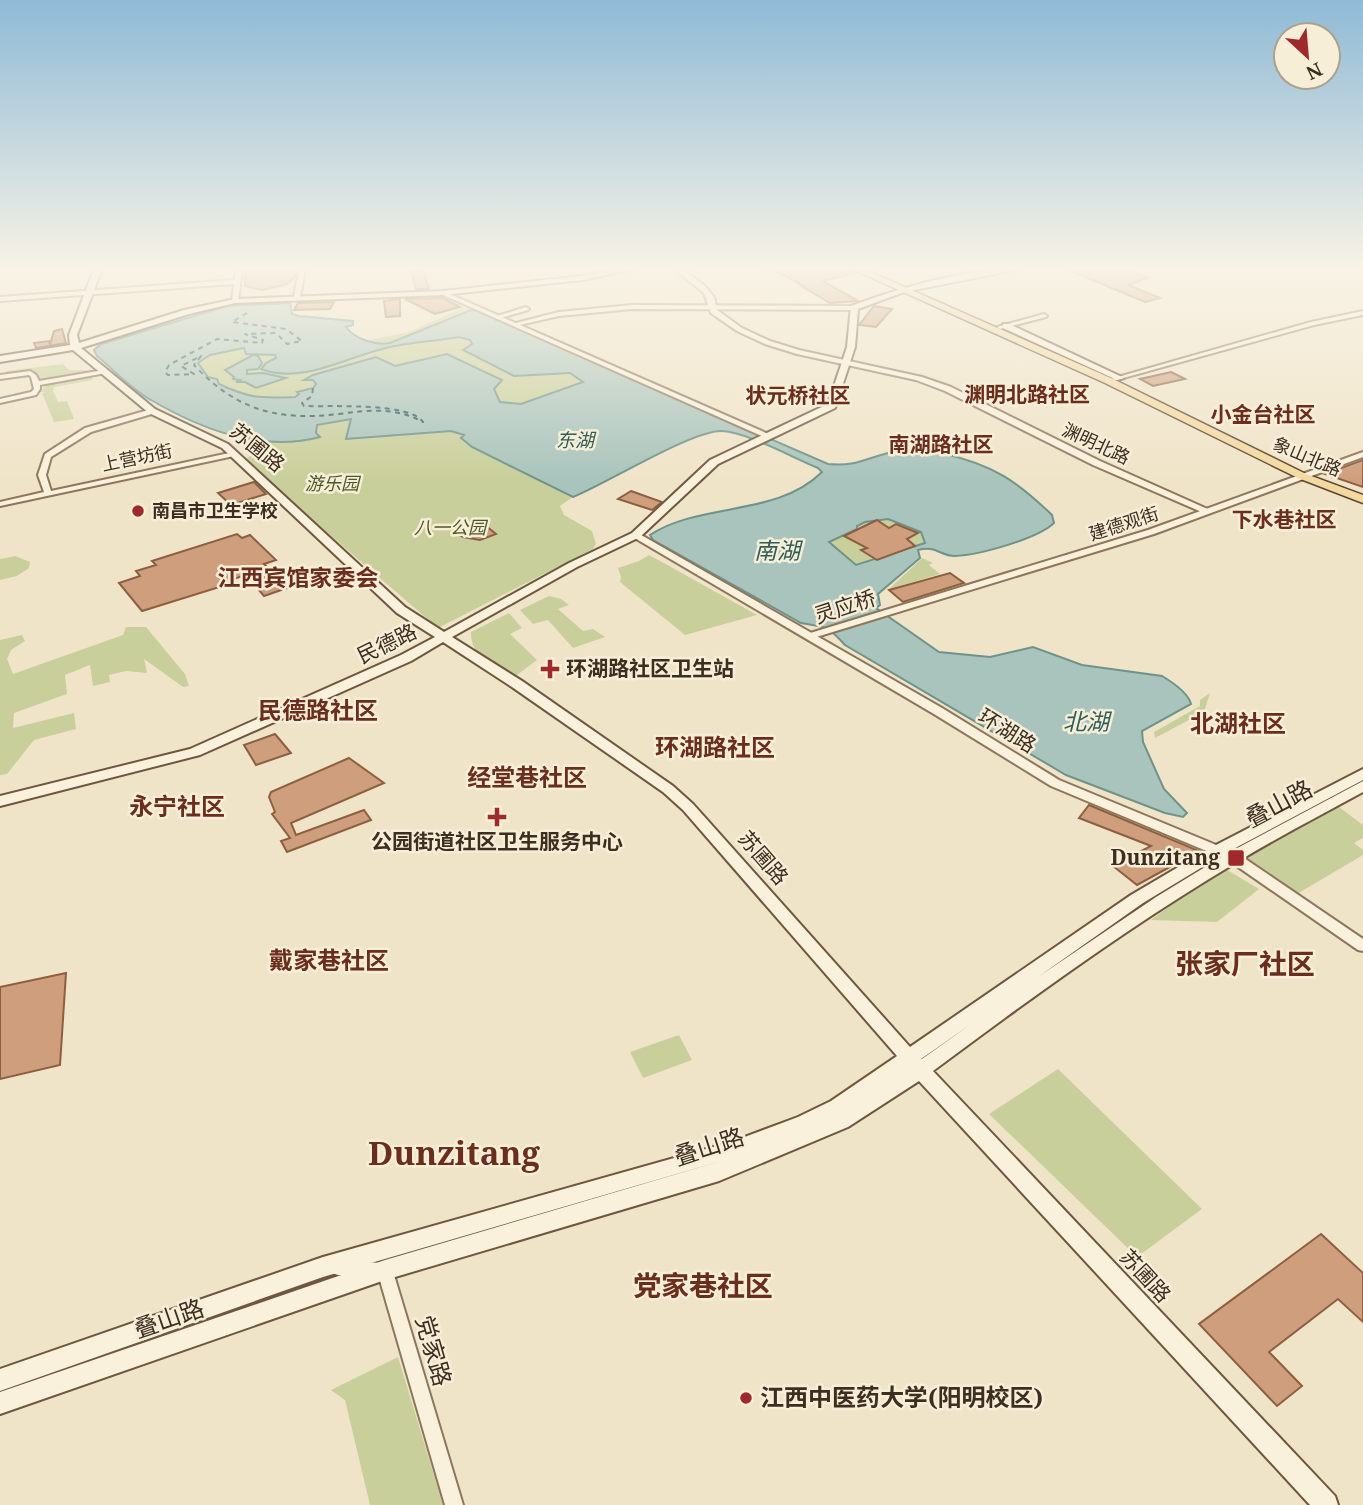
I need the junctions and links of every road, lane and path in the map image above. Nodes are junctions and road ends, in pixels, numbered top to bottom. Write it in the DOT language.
graph roads {
  1 [pos="74,339"];
  2 [pos="100,339"];
  3 [pos="550,339"];
  4 [pos="763,339"];
  5 [pos="851,339"];
  6 [pos="1017,339"];
  7 [pos="1031,339"];
  8 [pos="1259,339"];
  9 [pos="75,347"];
  10 [pos="0,359"];
  11 [pos="844,362"];
  12 [pos="104,373"];
  13 [pos="0,377"];
  14 [pos="1117,379"];
  15 [pos="36,384"];
  16 [pos="0,401"];
  17 [pos="152,411"];
  18 [pos="769,436"];
  19 [pos="233,454"];
  20 [pos="1363,454"];
  21 [pos="1306,474"];
  22 [pos="1363,493"];
  23 [pos="48,494"];
  24 [pos="1363,499"];
  25 [pos="0,504"];
  26 [pos="1207,511"];
  27 [pos="636,535"];
  28 [pos="891,611"];
  29 [pos="446,636"];
  30 [pos="810,636"];
  31 [pos="1363,774"];
  32 [pos="1363,786"];
  33 [pos="0,801"];
  34 [pos="1226,854"];
  35 [pos="1363,946"];
  36 [pos="915,1064"];
  37 [pos="323,1267"];
  38 [pos="385,1270"];
  39 [pos="0,1380"];
  40 [pos="0,1403"];
  41 [pos="454,1505"];
  42 [pos="1326,1505"];
  1 -- 9 [label="main road"];
  2 -- 9 [label="main road"];
  3 -- 18 [label="street"];
  4 -- 11 [label="street, 渊明北路"];
  5 -- 11 [label="main road"];
  6 -- 21 [label="main road, 象山北路"];
  7 -- 14 [label="main road, 象山北路"];
  8 -- 14 [label="street"];
  9 -- 10 [label="main road"];
  9 -- 12 [label="main road, 苏圃路"];
  11 -- 18 [label="main road"];
  11 -- 26 [label="street, 渊明北路"];
  12 -- 15 [label="street"];
  12 -- 17 [label="main road, 苏圃路"];
  13 -- 15 [label="street"];
  14 -- 21 [label="main road, 象山北路"];
  15 -- 16 [label="street"];
  17 -- 19 [label="main road, 苏圃路"];
  17 -- 23 [label="street, 上营坊街"];
  18 -- 27 [label="main road, 民德路"];
  19 -- 23 [label="street, 上营坊街"];
  19 -- 29 [label="main road, 苏圃路"];
  20 -- 21 [label="street, 建德观街"];
  21 -- 22 [label="main road, 象山北路"];
  21 -- 24 [label="main road, 象山北路"];
  21 -- 26 [label="street, 建德观街"];
  23 -- 25 [label="street, 上营坊街"];
  26 -- 28 [label="street, 建德观街"];
  27 -- 29 [label="main road, 民德路"];
  27 -- 30 [label="street, 环湖路"];
  28 -- 30 [label="street, 灵应桥"];
  29 -- 33 [label="main road, 民德路"];
  29 -- 36 [label="main road, 苏圃路"];
  30 -- 34 [label="street, 环湖路"];
  31 -- 34 [label="main road, 叠山路"];
  32 -- 34 [label="main road, 叠山路"];
  34 -- 35 [label="street, 环湖路"];
  34 -- 36 [label="main road, 叠山路"];
  36 -- 37 [label="main road, 叠山路"];
  36 -- 38 [label="main road, 叠山路"];
  36 -- 42 [label="main road, 苏圃路"];
  37 -- 38 [label="street"];
  37 -- 39 [label="main road, 叠山路"];
  38 -- 40 [label="main road, 叠山路"];
  38 -- 41 [label="street, 党家路"];
}
